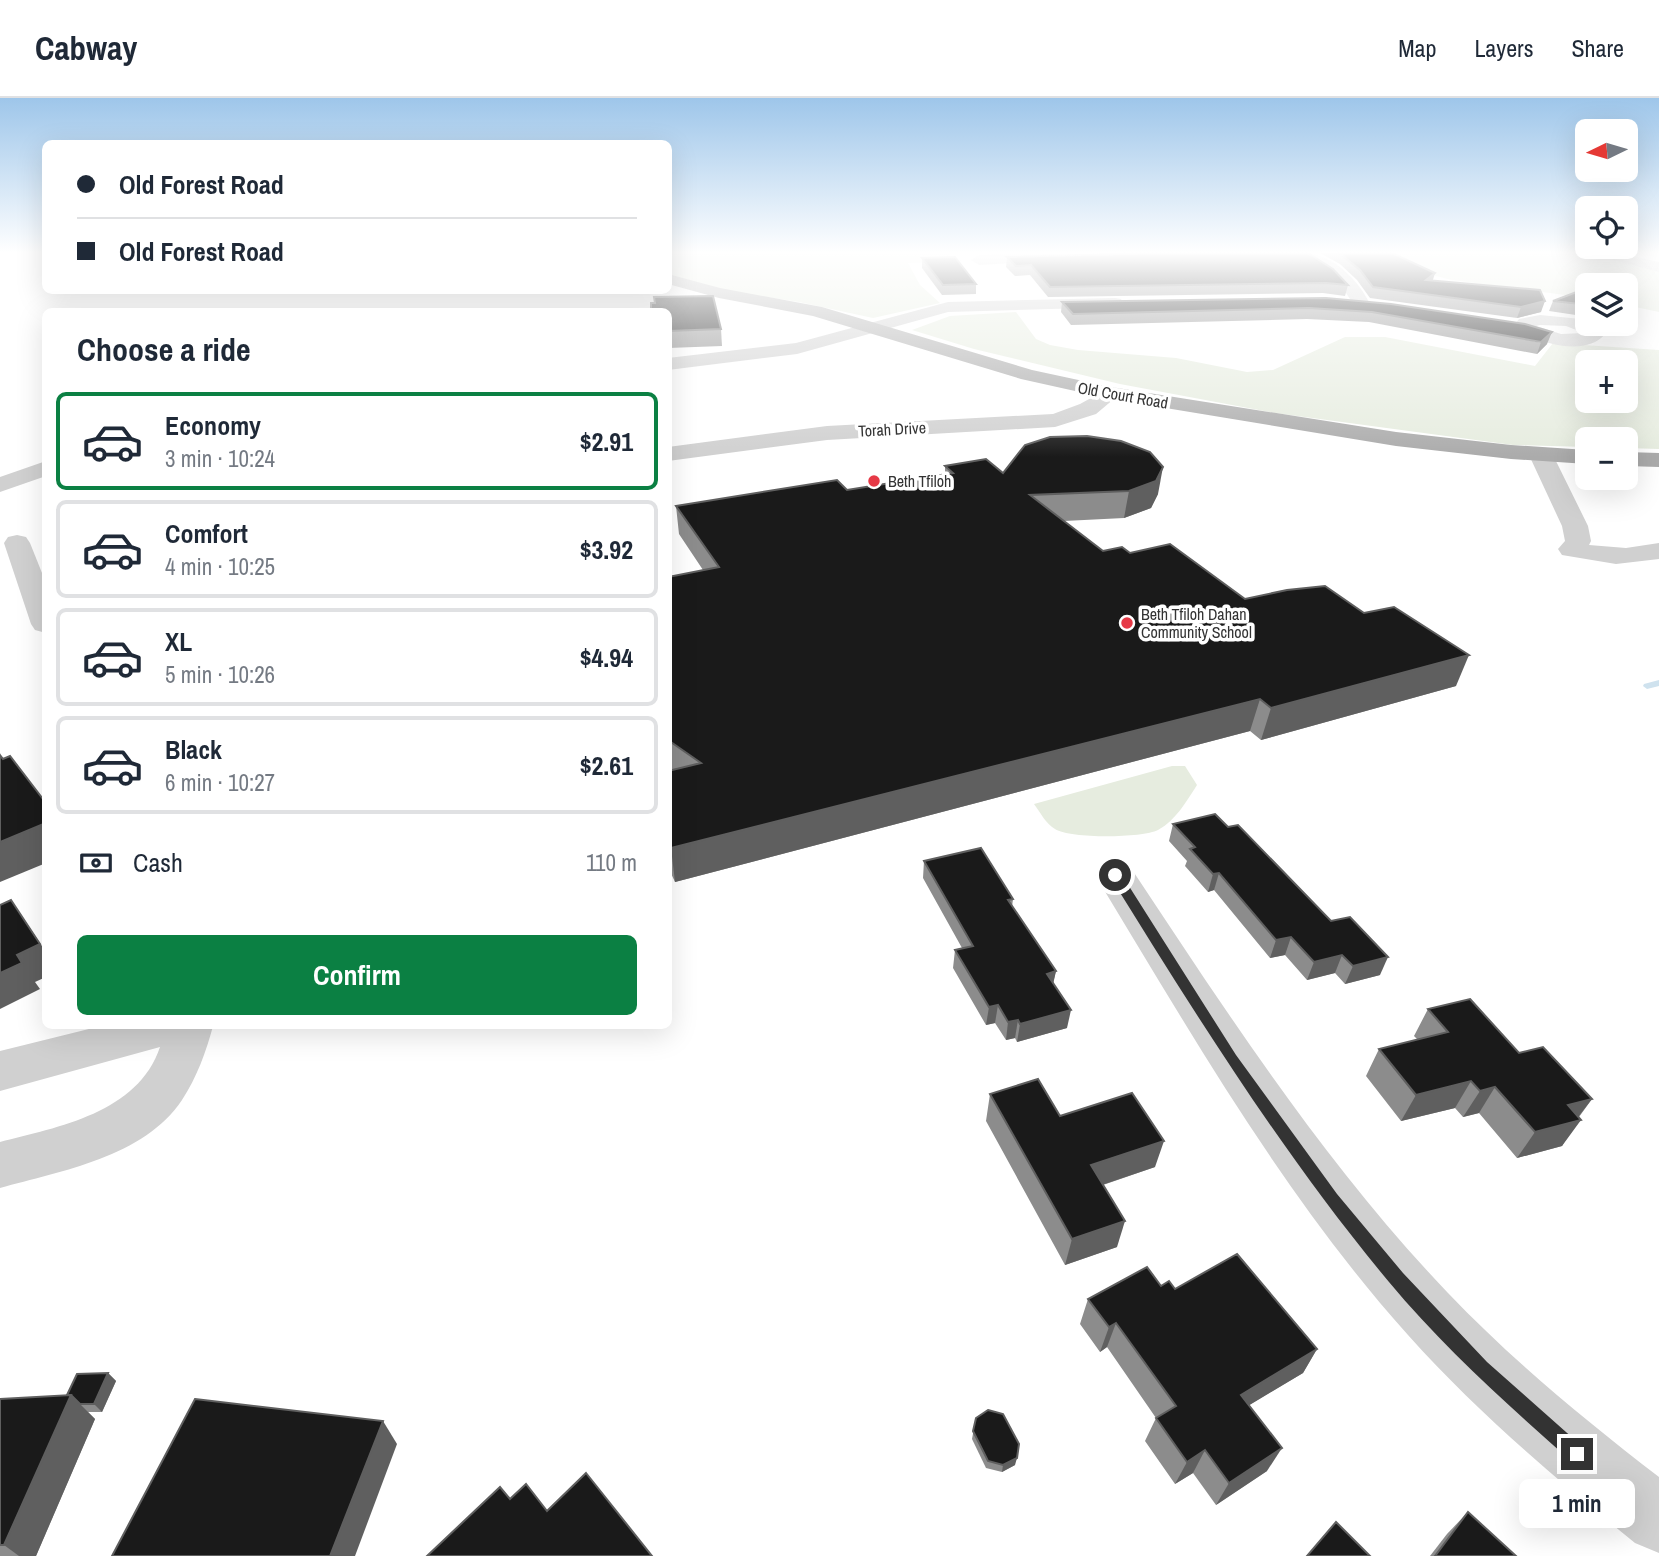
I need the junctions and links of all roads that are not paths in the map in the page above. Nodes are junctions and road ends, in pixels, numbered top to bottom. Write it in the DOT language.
graph roads {
  1 [pos="851,321"];
  2 [pos="894,321"];
  3 [pos="1506,326"];
  4 [pos="871,327"];
  5 [pos="1526,328"];
  6 [pos="672,364"];
  7 [pos="1111,393"];
  8 [pos="672,453"];
  9 [pos="1541,454"];
  10 [pos="1575,456"];
  11 [pos="1638,459"];
  12 [pos="1659,460"];
  13 [pos="42,469"];
  14 [pos="0,485"];
  15 [pos="42,540"];
  16 [pos="8,544"];
  17 [pos="1659,551"];
  18 [pos="42,616"];
  19 [pos="1115,875"];
  20 [pos="159,1029"];
  21 [pos="189,1029"];
  22 [pos="0,1070"];
  23 [pos="0,1165"];
  24 [pos="1659,1519"];
  1 -- 4 [label="main road, Old Court Road"];
  2 -- 4 [label="street"];
  3 -- 5 [label="street"];
  4 -- 6 [label="street"];
  4 -- 7 [label="main road, Old Court Road"];
  7 -- 8 [label="street, Torah Drive"];
  7 -- 9 [label="main road, Old Court Road"];
  9 -- 10 [label="main road, Old Court Road"];
  9 -- 17 [label="street"];
  11 -- 12 [label="main road"];
  13 -- 14 [label="street"];
  15 -- 16 [label="street"];
  16 -- 18 [label="street"];
  19 -- 24 [label="street"];
  20 -- 22 [label="street"];
  21 -- 23 [label="street"];
}
